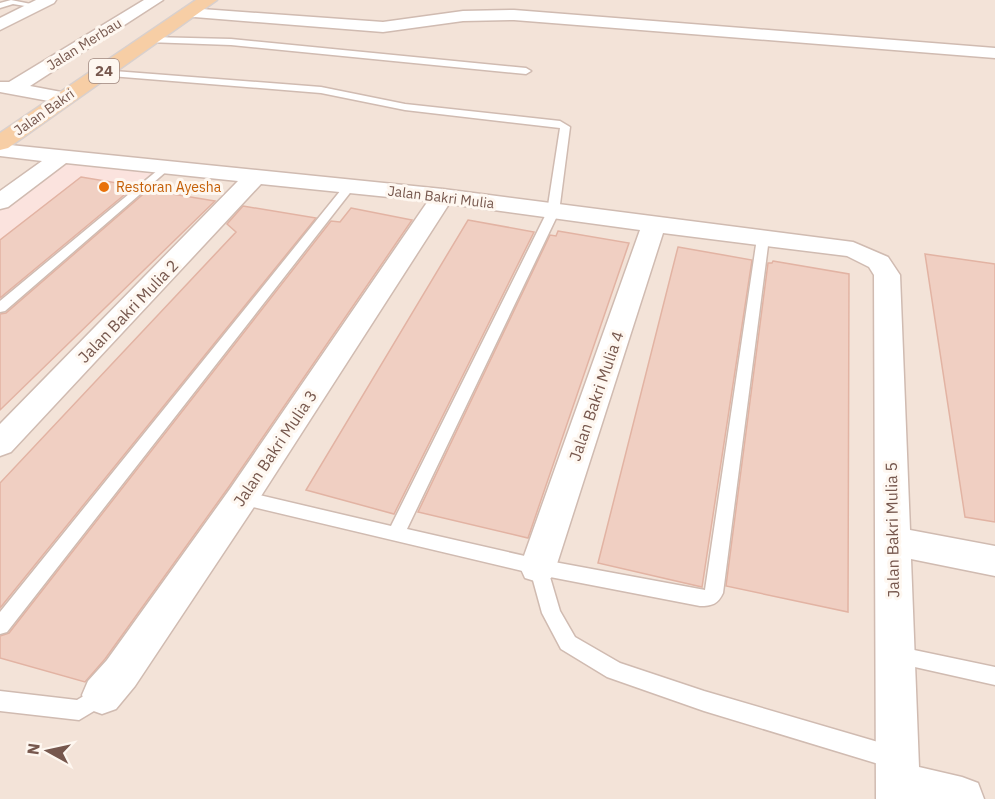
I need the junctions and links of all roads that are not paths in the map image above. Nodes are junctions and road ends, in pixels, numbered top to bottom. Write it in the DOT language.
graph roads {
  1 [pos="0,0"];
  2 [pos="155,0"];
  3 [pos="208,0"];
  4 [pos="13,2"];
  5 [pos="42,3"];
  6 [pos="0,6"];
  7 [pos="188,13"];
  8 [pos="0,25"];
  9 [pos="150,40"];
  10 [pos="995,53"];
  11 [pos="526,71"];
  12 [pos="101,73"];
  13 [pos="6,87"];
  14 [pos="65,98"];
  15 [pos="2,141"];
  16 [pos="61,157"];
  17 [pos="164,168"];
  18 [pos="255,177"];
  19 [pos="350,187"];
  20 [pos="442,196"];
  21 [pos="0,202"];
  22 [pos="553,212"];
  23 [pos="654,225"];
  24 [pos="762,238"];
  25 [pos="879,262"];
  26 [pos="0,308"];
  27 [pos="0,444"];
  28 [pos="242,498"];
  29 [pos="396,533"];
  30 [pos="893,541"];
  31 [pos="995,561"];
  32 [pos="538,567"];
  33 [pos="0,626"];
  34 [pos="895,655"];
  35 [pos="995,676"];
  36 [pos="102,695"];
  37 [pos="0,701"];
  38 [pos="898,781"];
  39 [pos="962,799"];
  1 -- 4 [label="lane"];
  2 -- 13 [label="street, Jalan Merbau"];
  3 -- 7 [label="main road, Jalan Bakri / 24"];
  4 -- 5 [label="lane"];
  4 -- 6 [label="lane"];
  5 -- 8 [label="street"];
  7 -- 9 [label="main road, Jalan Bakri / 24"];
  7 -- 10 [label="street"];
  9 -- 11 [label="lane"];
  9 -- 12 [label="main road, Jalan Bakri / 24"];
  12 -- 14 [label="main road, Jalan Bakri / 24"];
  12 -- 22 [label="lane"];
  13 -- 14 [label="street"];
  14 -- 15 [label="main road, Jalan Bakri / 24"];
  15 -- 16 [label="street, Jalan Bakri Mulia"];
  16 -- 17 [label="street, Jalan Bakri Mulia"];
  16 -- 21 [label="street"];
  17 -- 18 [label="street, Jalan Bakri Mulia"];
  17 -- 26 [label="lane"];
  18 -- 19 [label="street, Jalan Bakri Mulia"];
  18 -- 27 [label="street, Jalan Bakri Mulia 2"];
  19 -- 20 [label="street, Jalan Bakri Mulia"];
  19 -- 33 [label="lane"];
  20 -- 22 [label="street, Jalan Bakri Mulia"];
  20 -- 28 [label="street, Jalan Bakri Mulia 3"];
  22 -- 23 [label="street, Jalan Bakri Mulia"];
  22 -- 29 [label="lane"];
  23 -- 24 [label="street, Jalan Bakri Mulia"];
  23 -- 32 [label="street, Jalan Bakri Mulia 4"];
  24 -- 25 [label="street, Jalan Bakri Mulia"];
  24 -- 32 [label="lane"];
  25 -- 30 [label="street, Jalan Bakri Mulia 5"];
  28 -- 29 [label="lane"];
  28 -- 36 [label="street, Jalan Bakri Mulia 3"];
  29 -- 32 [label="lane"];
  30 -- 31 [label="street"];
  30 -- 34 [label="street, Jalan Bakri Mulia 5"];
  32 -- 38 [label="lane"];
  34 -- 35 [label="lane"];
  34 -- 38 [label="street, Jalan Bakri Mulia 5"];
  36 -- 37 [label="lane"];
  38 -- 39 [label="street"];
}
